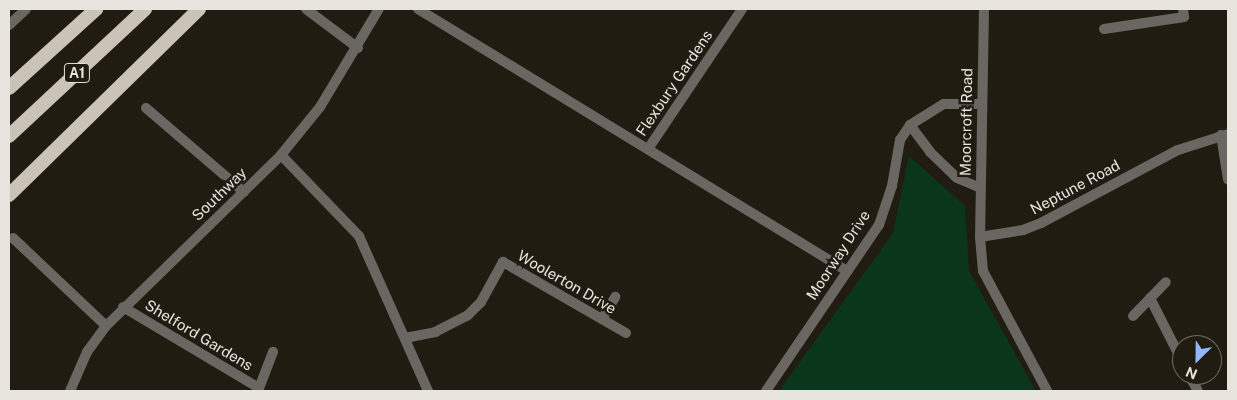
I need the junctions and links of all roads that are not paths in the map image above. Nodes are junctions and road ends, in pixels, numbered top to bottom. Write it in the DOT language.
graph roads {
  1 [pos="26,9"];
  2 [pos="96,9"];
  3 [pos="145,9"];
  4 [pos="200,9"];
  5 [pos="306,9"];
  6 [pos="379,9"];
  7 [pos="418,9"];
  8 [pos="742,9"];
  9 [pos="984,9"];
  10 [pos="1183,9"];
  11 [pos="10,22"];
  12 [pos="1104,29"];
  13 [pos="358,48"];
  14 [pos="9,88"];
  15 [pos="980,104"];
  16 [pos="146,108"];
  17 [pos="910,125"];
  18 [pos="1224,135"];
  19 [pos="9,136"];
  20 [pos="648,149"];
  21 [pos="281,155"];
  22 [pos="1228,179"];
  23 [pos="980,188"];
  24 [pos="244,192"];
  25 [pos="9,195"];
  26 [pos="980,237"];
  27 [pos="13,238"];
  28 [pos="847,271"];
  29 [pos="1166,282"];
  30 [pos="614,297"];
  31 [pos="1150,298"];
  32 [pos="123,307"];
  33 [pos="1133,316"];
  34 [pos="602,319"];
  35 [pos="106,326"];
  36 [pos="626,333"];
  37 [pos="406,338"];
  38 [pos="1172,341"];
  39 [pos="274,352"];
  40 [pos="259,390"];
  41 [pos="70,391"];
  42 [pos="428,391"];
  43 [pos="766,391"];
  44 [pos="1047,391"];
  1 -- 11 [label="street"];
  2 -- 14 [label="highway, A1"];
  3 -- 19 [label="highway, A1"];
  4 -- 25 [label="highway"];
  5 -- 13 [label="street"];
  6 -- 13 [label="street, Southway"];
  7 -- 20 [label="street"];
  8 -- 20 [label="street, Flexbury Gardens"];
  9 -- 15 [label="street, Moorcroft Road"];
  10 -- 12 [label="street"];
  13 -- 21 [label="street, Southway"];
  15 -- 17 [label="street"];
  15 -- 23 [label="street, Moorcroft Road"];
  16 -- 24 [label="street"];
  17 -- 23 [label="street"];
  17 -- 28 [label="street, Moorway Drive"];
  18 -- 22 [label="street"];
  18 -- 26 [label="street, Neptune Road"];
  20 -- 28 [label="street"];
  21 -- 24 [label="street, Southway"];
  21 -- 37 [label="street"];
  23 -- 26 [label="street, Moorcroft Road"];
  24 -- 32 [label="street, Southway"];
  26 -- 44 [label="street"];
  27 -- 35 [label="street"];
  28 -- 43 [label="street, Moorway Drive"];
  29 -- 31 [label="street"];
  30 -- 34 [label="street"];
  31 -- 33 [label="street"];
  31 -- 38 [label="street"];
  32 -- 35 [label="street, Southway"];
  32 -- 40 [label="street, Shelford Gardens"];
  34 -- 36 [label="street, Woolerton Drive"];
  34 -- 37 [label="street, Woolerton Drive"];
  35 -- 41 [label="street, Southway"];
  37 -- 42 [label="street"];
  39 -- 40 [label="street, Shelford Gardens"];
}
